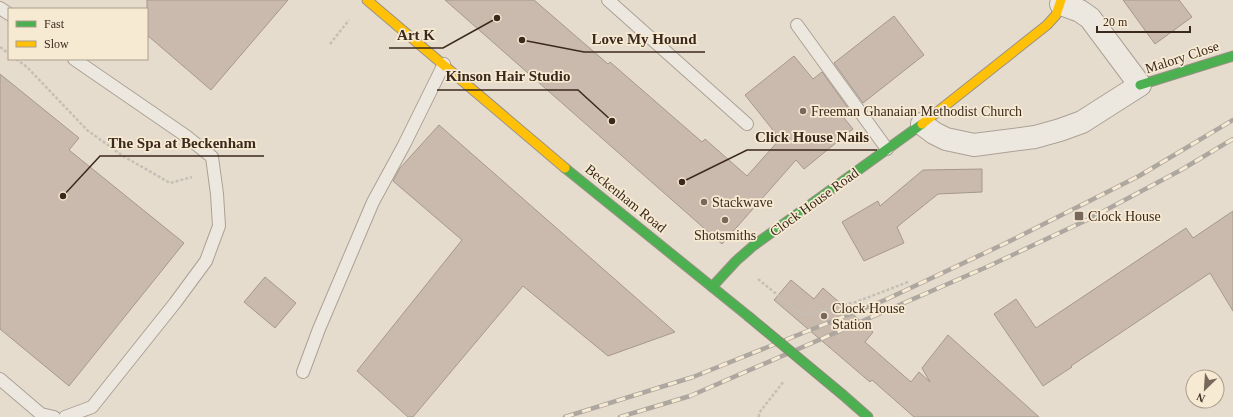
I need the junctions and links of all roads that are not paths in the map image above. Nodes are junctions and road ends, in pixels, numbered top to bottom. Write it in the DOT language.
graph roads {
  1 [pos="608,0"];
  2 [pos="1061,2"];
  3 [pos="378,4"];
  4 [pos="797,25"];
  5 [pos="1233,56"];
  6 [pos="75,60"];
  7 [pos="444,64"];
  8 [pos="1140,85"];
  9 [pos="747,124"];
  10 [pos="922,124"];
  11 [pos="887,149"];
  12 [pos="712,287"];
  13 [pos="304,372"];
  14 [pos="0,379"];
  15 [pos="54,417"];
  16 [pos="65,417"];
  17 [pos="868,417"];
  1 -- 9 [label="lane"];
  2 -- 8 [label="street, Clock House Road"];
  2 -- 10 [label="main road, Clock House Road"];
  3 -- 7 [label="main road, Beckenham Road"];
  4 -- 11 [label="lane"];
  5 -- 8 [label="main road, Malory Close"];
  6 -- 16 [label="lane"];
  7 -- 12 [label="main road, Beckenham Road"];
  7 -- 13 [label="lane"];
  8 -- 10 [label="street"];
  10 -- 11 [label="main road, Clock House Road"];
  11 -- 12 [label="main road, Clock House Road"];
  12 -- 17 [label="main road, Beckenham Road, bridge"];
  14 -- 15 [label="lane"];
}
